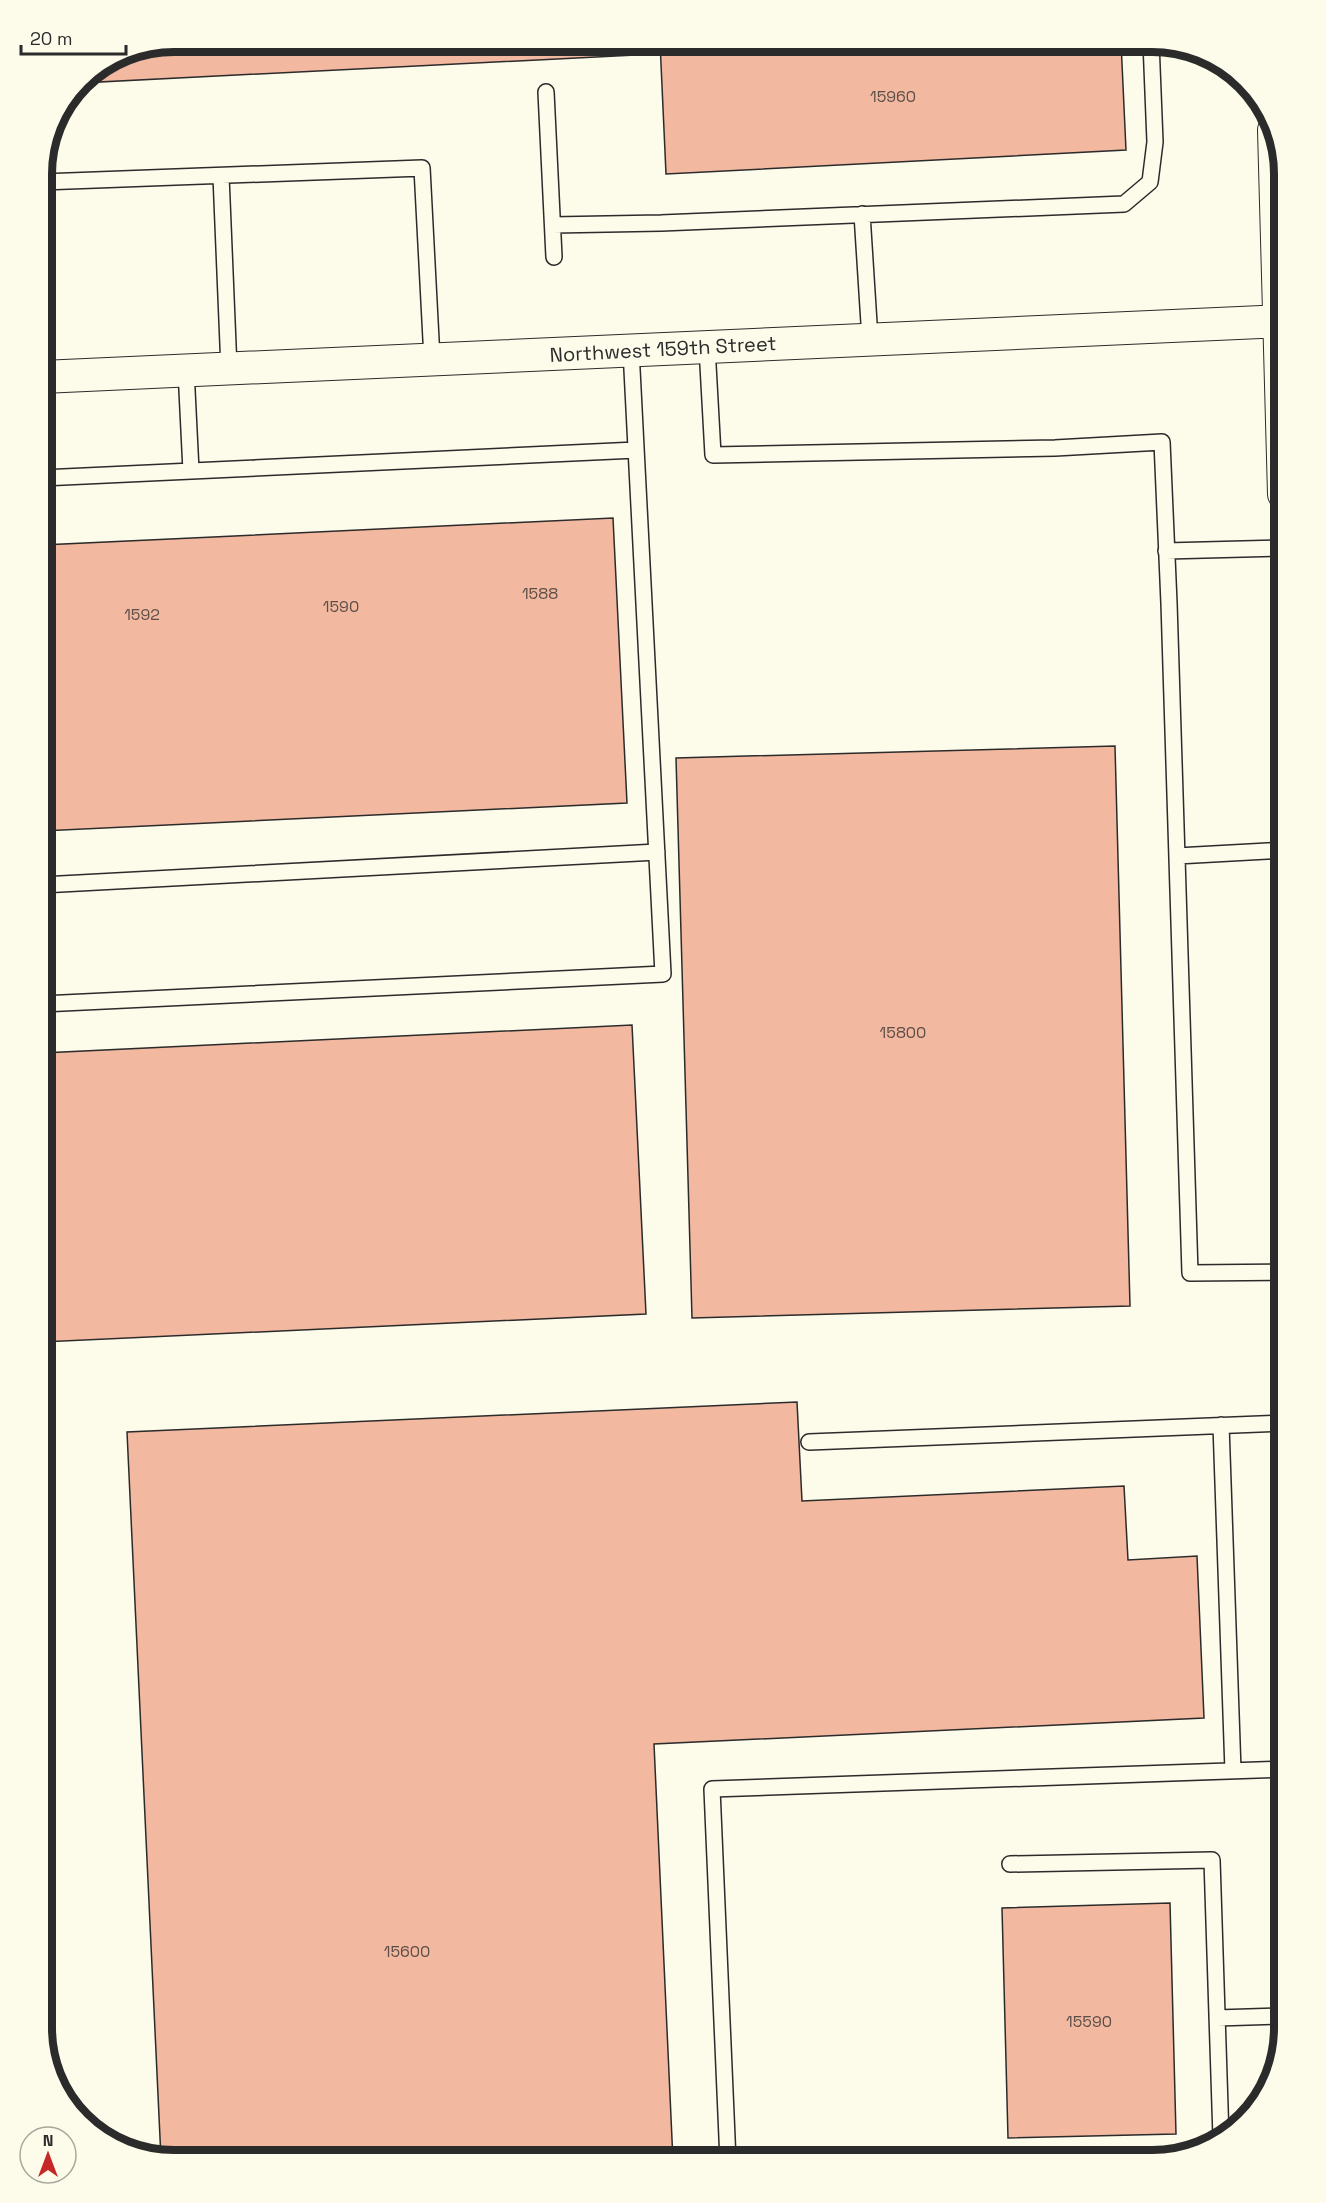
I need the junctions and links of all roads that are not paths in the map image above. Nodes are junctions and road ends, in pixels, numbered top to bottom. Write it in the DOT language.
graph roads {
  1 [pos="1151,53"];
  2 [pos="546,92"];
  3 [pos="221,176"];
  4 [pos="53,182"];
  5 [pos="862,214"];
  6 [pos="553,225"];
  7 [pos="555,258"];
  8 [pos="1274,321"];
  9 [pos="870,339"];
  10 [pos="707,347"];
  11 [pos="631,351"];
  12 [pos="432,359"];
  13 [pos="229,369"];
  14 [pos="186,370"];
  15 [pos="53,376"];
  16 [pos="636,450"];
  17 [pos="191,471"];
  18 [pos="53,477"];
  19 [pos="1274,548"];
  20 [pos="1166,551"];
  21 [pos="1274,851"];
  22 [pos="657,852"];
  23 [pos="1177,856"];
  24 [pos="53,884"];
  25 [pos="53,1003"];
  26 [pos="1274,1272"];
  27 [pos="1274,1423"];
  28 [pos="1221,1425"];
  29 [pos="809,1442"];
  30 [pos="1274,1769"];
  31 [pos="1233,1771"];
  32 [pos="1010,1864"];
  33 [pos="1274,2016"];
  34 [pos="1217,2018"];
  35 [pos="1221,2128"];
  36 [pos="728,2150"];
  1 -- 5 [label="lane"];
  2 -- 6 [label="lane"];
  3 -- 4 [label="lane"];
  3 -- 12 [label="lane"];
  3 -- 13 [label="lane"];
  5 -- 6 [label="lane"];
  5 -- 9 [label="lane"];
  6 -- 7 [label="lane"];
  8 -- 9 [label="street, Northwest 159th Street"];
  9 -- 10 [label="street, Northwest 159th Street"];
  10 -- 11 [label="street, Northwest 159th Street"];
  10 -- 20 [label="lane"];
  11 -- 12 [label="street, Northwest 159th Street"];
  11 -- 16 [label="lane"];
  12 -- 13 [label="street, Northwest 159th Street"];
  13 -- 14 [label="street, Northwest 159th Street"];
  14 -- 15 [label="street, Northwest 159th Street"];
  14 -- 17 [label="lane"];
  16 -- 17 [label="lane"];
  16 -- 22 [label="lane"];
  17 -- 18 [label="lane"];
  19 -- 20 [label="lane"];
  20 -- 23 [label="lane"];
  21 -- 23 [label="lane"];
  22 -- 24 [label="lane"];
  22 -- 25 [label="lane"];
  23 -- 26 [label="lane"];
  27 -- 28 [label="lane"];
  28 -- 29 [label="lane"];
  28 -- 31 [label="lane"];
  30 -- 31 [label="lane"];
  31 -- 36 [label="lane"];
  32 -- 34 [label="lane"];
  33 -- 34 [label="lane"];
  34 -- 35 [label="lane"];
}
